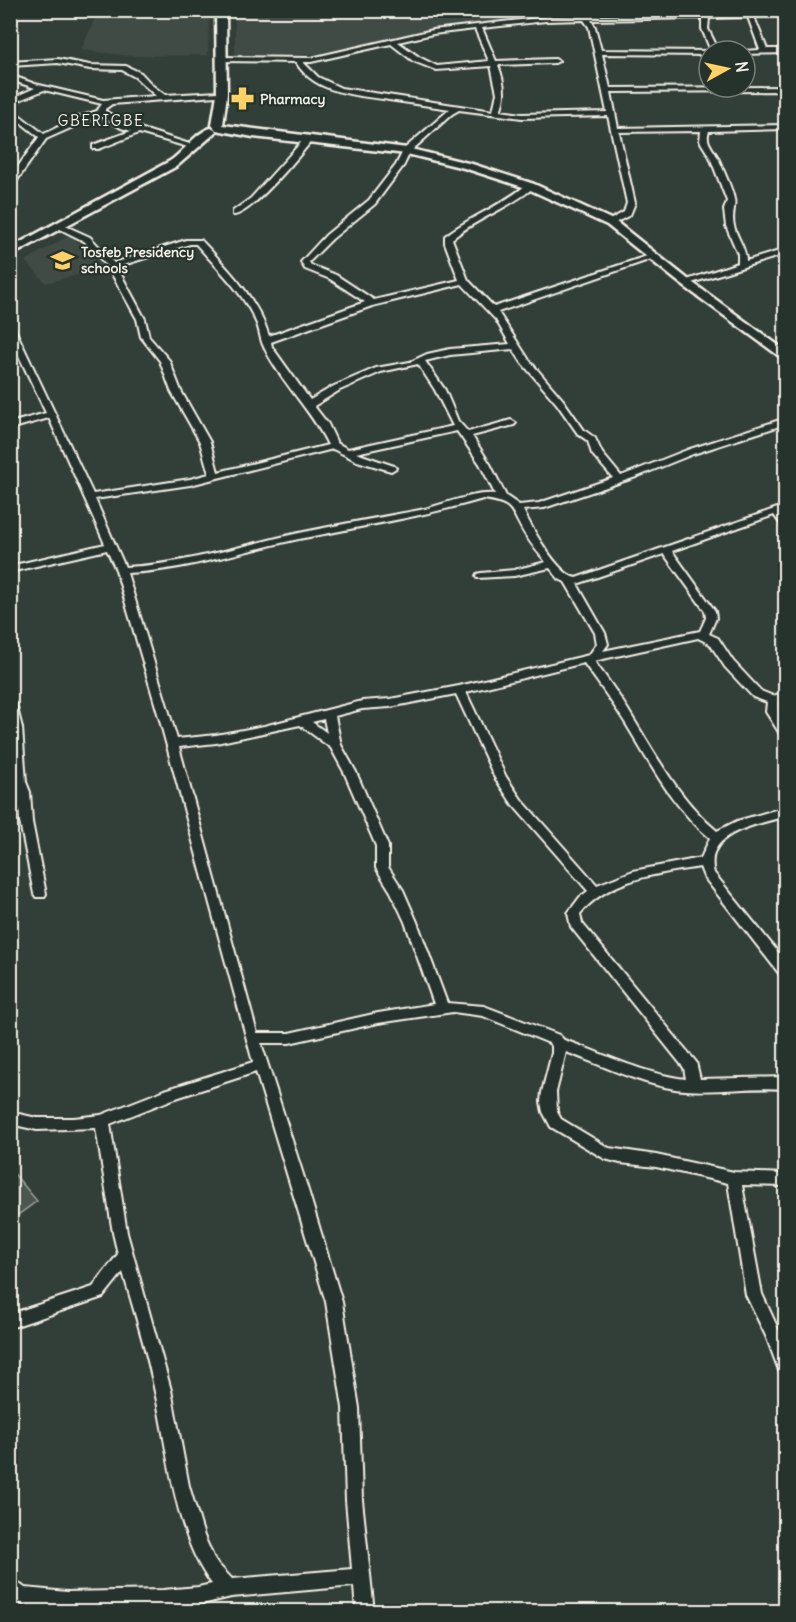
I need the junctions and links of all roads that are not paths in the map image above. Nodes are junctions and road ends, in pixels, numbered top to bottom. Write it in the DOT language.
graph roads {
  1 [pos="215,10"];
  2 [pos="221,10"];
  3 [pos="542,10"];
  4 [pos="706,13"];
  5 [pos="621,14"];
  6 [pos="750,14"];
  7 [pos="786,14"];
  8 [pos="546,19"];
  9 [pos="587,19"];
  10 [pos="477,26"];
  11 [pos="710,39"];
  12 [pos="393,42"];
  13 [pos="786,51"];
  14 [pos="597,52"];
  15 [pos="757,52"];
  16 [pos="764,52"];
  17 [pos="697,53"];
  18 [pos="221,59"];
  19 [pos="298,59"];
  20 [pos="555,61"];
  21 [pos="494,63"];
  22 [pos="10,64"];
  23 [pos="10,77"];
  24 [pos="42,87"];
  25 [pos="783,89"];
  26 [pos="605,90"];
  27 [pos="216,94"];
  28 [pos="165,98"];
  29 [pos="10,102"];
  30 [pos="109,102"];
  31 [pos="786,106"];
  32 [pos="457,108"];
  33 [pos="10,111"];
  34 [pos="101,112"];
  35 [pos="496,113"];
  36 [pos="612,113"];
  37 [pos="594,116"];
  38 [pos="22,118"];
  39 [pos="10,122"];
  40 [pos="786,127"];
  41 [pos="616,128"];
  42 [pos="706,128"];
  43 [pos="137,131"];
  44 [pos="211,131"];
  45 [pos="253,134"];
  46 [pos="42,137"];
  47 [pos="309,138"];
  48 [pos="96,147"];
  49 [pos="195,147"];
  50 [pos="407,151"];
  51 [pos="15,170"];
  52 [pos="10,184"];
  53 [pos="530,186"];
  54 [pos="236,213"];
  55 [pos="611,223"];
  56 [pos="58,226"];
  57 [pos="785,251"];
  58 [pos="10,253"];
  59 [pos="653,257"];
  60 [pos="742,263"];
  61 [pos="112,266"];
  62 [pos="464,281"];
  63 [pos="685,282"];
  64 [pos="372,303"];
  65 [pos="492,311"];
  66 [pos="10,327"];
  67 [pos="265,341"];
  68 [pos="516,346"];
  69 [pos="786,357"];
  70 [pos="420,360"];
  71 [pos="309,405"];
  72 [pos="52,414"];
  73 [pos="786,421"];
  74 [pos="511,423"];
  75 [pos="10,426"];
  76 [pos="462,431"];
  77 [pos="334,446"];
  78 [pos="346,452"];
  79 [pos="392,468"];
  80 [pos="214,476"];
  81 [pos="619,479"];
  82 [pos="90,497"];
  83 [pos="502,498"];
  84 [pos="517,508"];
  85 [pos="781,509"];
  86 [pos="786,524"];
  87 [pos="110,546"];
  88 [pos="666,550"];
  89 [pos="553,564"];
  90 [pos="10,569"];
  91 [pos="121,570"];
  92 [pos="480,576"];
  93 [pos="569,580"];
  94 [pos="704,635"];
  95 [pos="601,647"];
  96 [pos="615,652"];
  97 [pos="590,659"];
  98 [pos="459,690"];
  99 [pos="786,696"];
  100 [pos="773,700"];
  101 [pos="10,704"];
  102 [pos="329,715"];
  103 [pos="302,721"];
  104 [pos="786,734"];
  105 [pos="171,744"];
  106 [pos="335,745"];
  107 [pos="786,811"];
  108 [pos="717,838"];
  109 [pos="705,862"];
  110 [pos="596,892"];
  111 [pos="40,894"];
  112 [pos="786,972"];
  113 [pos="442,1007"];
  114 [pos="252,1038"];
  115 [pos="560,1044"];
  116 [pos="261,1065"];
  117 [pos="786,1083"];
  118 [pos="694,1085"];
  119 [pos="10,1118"];
  120 [pos="102,1121"];
  121 [pos="734,1178"];
  122 [pos="786,1180"];
  123 [pos="127,1255"];
  124 [pos="10,1321"];
  125 [pos="786,1368"];
  126 [pos="362,1577"];
  127 [pos="10,1586"];
  128 [pos="231,1588"];
  129 [pos="114,1606"];
  130 [pos="365,1611"];
  1 -- 27 [label="main road"];
  2 -- 18 [label="main road"];
  3 -- 8 [label="street"];
  4 -- 5 [label="street"];
  4 -- 6 [label="street"];
  4 -- 11 [label="street"];
  5 -- 9 [label="street"];
  6 -- 7 [label="street"];
  6 -- 16 [label="street"];
  8 -- 9 [label="street"];
  8 -- 10 [label="street"];
  9 -- 14 [label="street"];
  10 -- 12 [label="street"];
  10 -- 21 [label="street"];
  12 -- 19 [label="street"];
  12 -- 21 [label="street"];
  13 -- 16 [label="street"];
  14 -- 17 [label="street"];
  14 -- 26 [label="street"];
  15 -- 16 [label="street"];
  18 -- 19 [label="street"];
  18 -- 45 [label="main road"];
  19 -- 32 [label="street"];
  20 -- 21 [label="street"];
  21 -- 35 [label="street"];
  22 -- 28 [label="street"];
  23 -- 24 [label="street"];
  24 -- 29 [label="street"];
  24 -- 30 [label="street"];
  25 -- 26 [label="street"];
  25 -- 31 [label="street"];
  26 -- 36 [label="street"];
  27 -- 28 [label="street"];
  27 -- 44 [label="main road"];
  28 -- 30 [label="street"];
  30 -- 34 [label="street"];
  32 -- 35 [label="street"];
  32 -- 50 [label="street"];
  33 -- 38 [label="street"];
  34 -- 43 [label="street"];
  34 -- 46 [label="street"];
  35 -- 37 [label="street"];
  36 -- 37 [label="street"];
  36 -- 41 [label="street"];
  37 -- 41 [label="street"];
  38 -- 39 [label="street"];
  38 -- 46 [label="street"];
  40 -- 42 [label="street"];
  41 -- 42 [label="street"];
  41 -- 55 [label="street"];
  42 -- 60 [label="street"];
  43 -- 48 [label="street"];
  43 -- 49 [label="street"];
  44 -- 45 [label="main road"];
  44 -- 49 [label="main road"];
  45 -- 47 [label="main road"];
  46 -- 51 [label="street"];
  47 -- 50 [label="main road"];
  47 -- 54 [label="street"];
  49 -- 56 [label="main road"];
  50 -- 53 [label="main road"];
  50 -- 64 [label="street"];
  51 -- 52 [label="street"];
  53 -- 55 [label="main road"];
  53 -- 62 [label="street"];
  55 -- 59 [label="main road"];
  56 -- 58 [label="main road"];
  56 -- 61 [label="street"];
  57 -- 60 [label="street"];
  59 -- 63 [label="main road"];
  59 -- 65 [label="street"];
  60 -- 63 [label="street"];
  61 -- 67 [label="street"];
  61 -- 80 [label="street"];
  62 -- 64 [label="street"];
  62 -- 65 [label="street"];
  63 -- 69 [label="main road"];
  64 -- 67 [label="street"];
  65 -- 68 [label="street"];
  66 -- 72 [label="street"];
  67 -- 71 [label="street"];
  68 -- 70 [label="street"];
  68 -- 81 [label="street"];
  70 -- 71 [label="street"];
  70 -- 76 [label="street"];
  71 -- 77 [label="street"];
  72 -- 75 [label="street"];
  72 -- 82 [label="street"];
  73 -- 81 [label="street"];
  74 -- 76 [label="street"];
  76 -- 78 [label="street"];
  76 -- 83 [label="street"];
  77 -- 78 [label="street"];
  77 -- 80 [label="street"];
  78 -- 79 [label="street"];
  80 -- 82 [label="street"];
  81 -- 84 [label="street"];
  82 -- 87 [label="street"];
  83 -- 84 [label="street"];
  83 -- 91 [label="street"];
  84 -- 89 [label="street"];
  85 -- 86 [label="street"];
  85 -- 88 [label="street"];
  87 -- 90 [label="street"];
  87 -- 91 [label="street"];
  88 -- 93 [label="street"];
  88 -- 94 [label="street"];
  89 -- 92 [label="street"];
  89 -- 93 [label="street"];
  91 -- 105 [label="street"];
  93 -- 95 [label="street"];
  94 -- 96 [label="street"];
  94 -- 100 [label="street"];
  95 -- 96 [label="street"];
  95 -- 97 [label="street"];
  96 -- 97 [label="street"];
  97 -- 98 [label="street"];
  97 -- 108 [label="street"];
  98 -- 102 [label="street"];
  98 -- 110 [label="street"];
  99 -- 100 [label="street"];
  100 -- 104 [label="street"];
  101 -- 111 [label="street"];
  102 -- 103 [label="street"];
  102 -- 106 [label="street"];
  103 -- 105 [label="street"];
  103 -- 106 [label="street"];
  105 -- 114 [label="street"];
  106 -- 113 [label="street"];
  107 -- 108 [label="street"];
  108 -- 109 [label="street"];
  109 -- 110 [label="street"];
  109 -- 112 [label="street"];
  110 -- 118 [label="street"];
  113 -- 114 [label="street"];
  113 -- 115 [label="street"];
  114 -- 116 [label="street"];
  115 -- 118 [label="street"];
  115 -- 121 [label="street"];
  116 -- 120 [label="street"];
  116 -- 126 [label="street"];
  117 -- 118 [label="street"];
  119 -- 120 [label="street"];
  120 -- 123 [label="street"];
  121 -- 122 [label="street"];
  121 -- 125 [label="street"];
  123 -- 124 [label="street"];
  123 -- 128 [label="street"];
  126 -- 128 [label="street"];
  126 -- 130 [label="street"];
  127 -- 129 [label="street"];
  128 -- 129 [label="street"];
}
